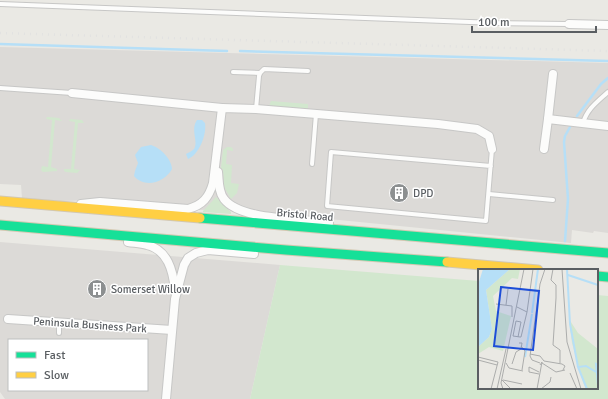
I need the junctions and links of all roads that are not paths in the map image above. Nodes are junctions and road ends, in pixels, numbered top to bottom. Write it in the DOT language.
graph roads {
  1 [pos="0,4"];
  2 [pos="569,24"];
  3 [pos="608,25"];
  4 [pos="308,71"];
  5 [pos="233,72"];
  6 [pos="260,73"];
  7 [pos="553,74"];
  8 [pos="0,88"];
  9 [pos="608,92"];
  10 [pos="72,93"];
  11 [pos="222,108"];
  12 [pos="256,109"];
  13 [pos="316,114"];
  14 [pos="548,119"];
  15 [pos="583,123"];
  16 [pos="608,126"];
  17 [pos="544,148"];
  18 [pos="492,149"];
  19 [pos="217,161"];
  20 [pos="312,164"];
  21 [pos="491,166"];
  22 [pos="488,194"];
  23 [pos="553,200"];
  24 [pos="0,201"];
  25 [pos="59,207"];
  26 [pos="0,225"];
  27 [pos="82,232"];
  28 [pos="389,234"];
  29 [pos="286,250"];
  30 [pos="608,253"];
  31 [pos="527,269"];
  32 [pos="598,276"];
  33 [pos="608,277"];
  34 [pos="175,299"];
  35 [pos="8,319"];
  36 [pos="59,323"];
  37 [pos="172,330"];
  38 [pos="59,333"];
  39 [pos="166,399"];
  1 -- 2 [label="lane"];
  2 -- 3 [label="street"];
  4 -- 6 [label="lane"];
  5 -- 6 [label="lane"];
  6 -- 12 [label="lane"];
  7 -- 14 [label="street"];
  8 -- 10 [label="lane"];
  9 -- 15 [label="lane"];
  10 -- 11 [label="street"];
  11 -- 12 [label="street"];
  11 -- 19 [label="street"];
  12 -- 13 [label="street"];
  13 -- 18 [label="street"];
  13 -- 20 [label="lane"];
  14 -- 15 [label="street"];
  14 -- 17 [label="street"];
  15 -- 16 [label="street"];
  18 -- 21 [label="lane"];
  19 -- 25 [label="street"];
  19 -- 28 [label="street"];
  21 -- 22 [label="lane"];
  21 -- 22 [label="lane"];
  22 -- 23 [label="lane"];
  24 -- 25 [label="main road, Bristol Road"];
  25 -- 28 [label="main road, Bristol Road"];
  26 -- 27 [label="main road"];
  27 -- 29 [label="main road"];
  27 -- 34 [label="street"];
  28 -- 30 [label="main road, Bristol Road"];
  29 -- 31 [label="main road"];
  29 -- 34 [label="street"];
  32 -- 33 [label="main road"];
  34 -- 37 [label="street"];
  35 -- 36 [label="street, Peninsula Business Park"];
  36 -- 37 [label="street, Peninsula Business Park"];
  36 -- 38 [label="lane"];
  37 -- 39 [label="street"];
}
